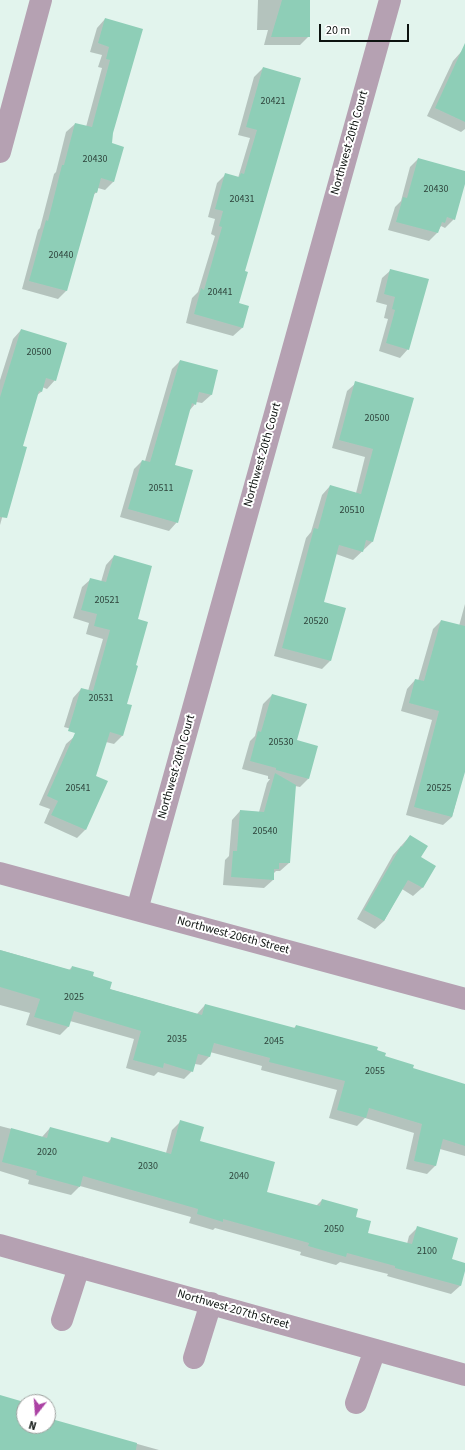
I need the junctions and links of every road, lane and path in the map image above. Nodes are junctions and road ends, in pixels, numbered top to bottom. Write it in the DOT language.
graph roads {
  1 [pos="41,0"];
  2 [pos="390,0"];
  3 [pos="0,152"];
  4 [pos="0,873"];
  5 [pos="137,910"];
  6 [pos="465,999"];
  7 [pos="0,1245"];
  8 [pos="78,1267"];
  9 [pos="210,1304"];
  10 [pos="62,1320"];
  11 [pos="375,1350"];
  12 [pos="194,1358"];
  13 [pos="465,1375"];
  14 [pos="356,1403"];
  1 -- 3 [label="street"];
  2 -- 5 [label="street, Northwest 20th Court"];
  4 -- 5 [label="street, Northwest 206th Street"];
  5 -- 6 [label="street, Northwest 206th Street"];
  7 -- 8 [label="street, Northwest 207th Street"];
  8 -- 9 [label="street, Northwest 207th Street"];
  8 -- 10 [label="street"];
  9 -- 11 [label="street, Northwest 207th Street"];
  9 -- 12 [label="street"];
  11 -- 13 [label="street, Northwest 207th Street"];
  11 -- 14 [label="street"];
}
